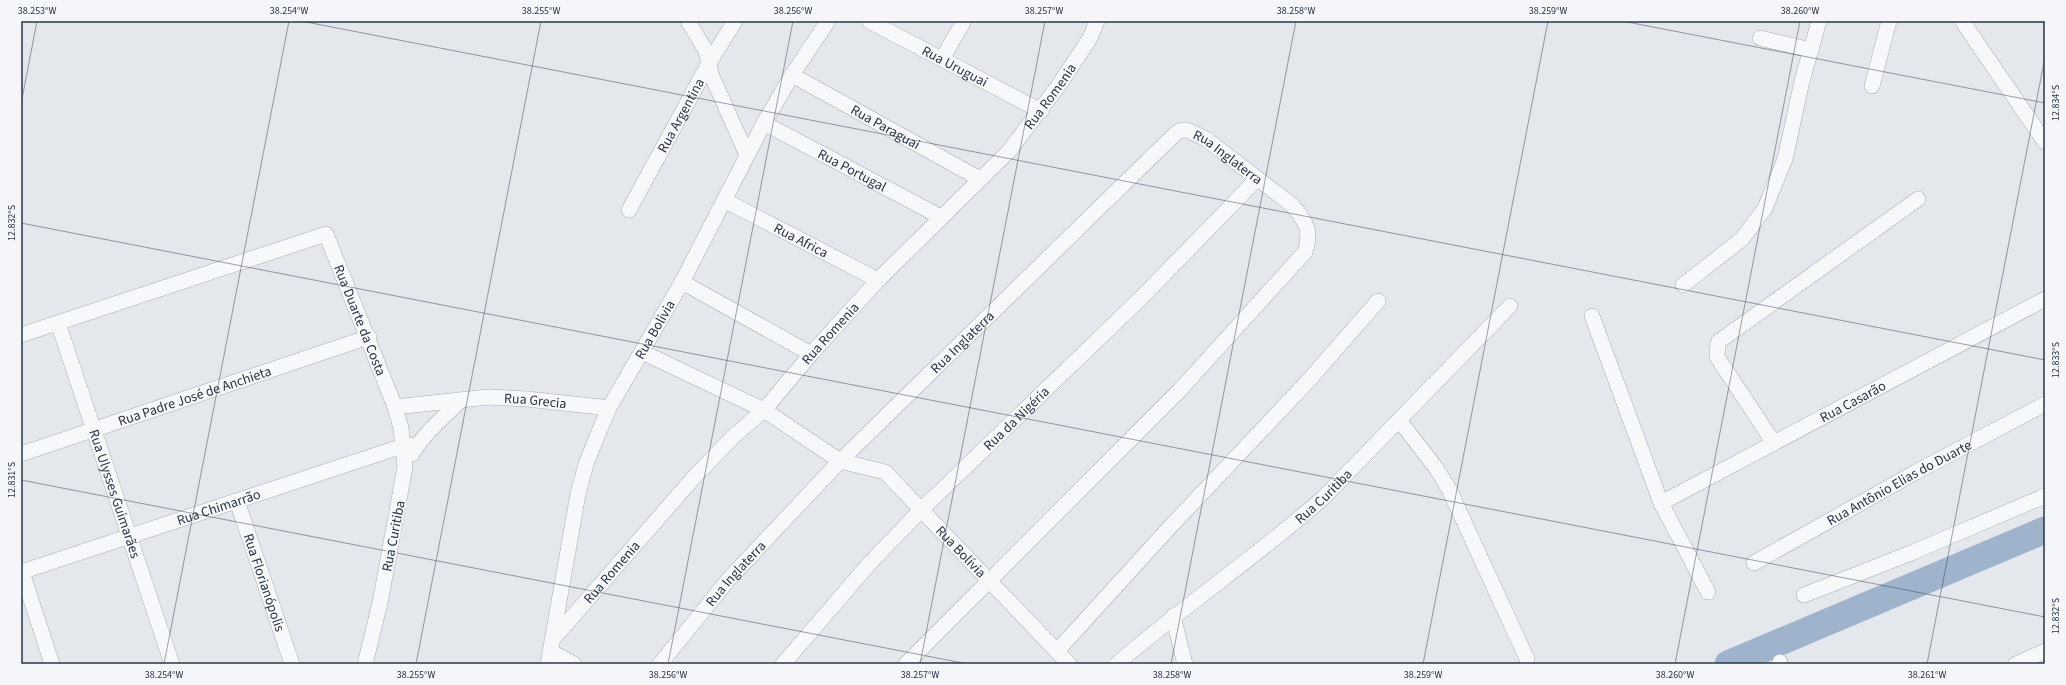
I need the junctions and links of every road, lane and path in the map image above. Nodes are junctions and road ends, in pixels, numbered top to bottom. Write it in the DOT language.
graph roads {
  1 [pos="688,21"];
  2 [pos="735,21"];
  3 [pos="828,21"];
  4 [pos="869,21"];
  5 [pos="964,21"];
  6 [pos="1097,21"];
  7 [pos="1819,21"];
  8 [pos="1889,21"];
  9 [pos="1962,21"];
  10 [pos="1760,38"];
  11 [pos="1811,50"];
  12 [pos="942,59"];
  13 [pos="709,63"];
  14 [pos="792,75"];
  15 [pos="1872,86"];
  16 [pos="1041,111"];
  17 [pos="764,124"];
  18 [pos="2045,142"];
  19 [pos="747,155"];
  20 [pos="980,179"];
  21 [pos="1257,180"];
  22 [pos="1918,199"];
  23 [pos="724,200"];
  24 [pos="629,210"];
  25 [pos="941,217"];
  26 [pos="878,280"];
  27 [pos="682,282"];
  28 [pos="1683,285"];
  29 [pos="2045,299"];
  30 [pos="1378,301"];
  31 [pos="1510,306"];
  32 [pos="1592,316"];
  33 [pos="58,323"];
  34 [pos="21,335"];
  35 [pos="369,337"];
  36 [pos="642,352"];
  37 [pos="811,354"];
  38 [pos="461,400"];
  39 [pos="2045,404"];
  40 [pos="395,406"];
  41 [pos="609,408"];
  42 [pos="764,410"];
  43 [pos="1399,420"];
  44 [pos="92,430"];
  45 [pos="1774,443"];
  46 [pos="410,446"];
  47 [pos="21,454"];
  48 [pos="840,461"];
  49 [pos="2045,496"];
  50 [pos="237,501"];
  51 [pos="1661,503"];
  52 [pos="921,510"];
  53 [pos="129,536"];
  54 [pos="1754,563"];
  55 [pos="21,572"];
  56 [pos="990,581"];
  57 [pos="1708,592"];
  58 [pos="1804,595"];
  59 [pos="1173,616"];
  60 [pos="551,651"];
  61 [pos="1057,651"];
  62 [pos="2045,651"];
  63 [pos="1527,659"];
  64 [pos="52,664"];
  65 [pos="172,664"];
  66 [pos="292,664"];
  67 [pos="365,664"];
  68 [pos="574,664"];
  69 [pos="660,664"];
  70 [pos="783,664"];
  71 [pos="906,664"];
  72 [pos="1069,664"];
  73 [pos="1117,664"];
  74 [pos="1185,664"];
  75 [pos="2016,664"];
  1 -- 13 [label="street"];
  2 -- 13 [label="street, Rua Argentina"];
  3 -- 14 [label="street, Rua Bolivia"];
  4 -- 12 [label="street, Rua Uruguai"];
  5 -- 12 [label="street"];
  6 -- 16 [label="street, Rua Romenia"];
  7 -- 11 [label="street"];
  8 -- 15 [label="street"];
  9 -- 18 [label="street"];
  10 -- 11 [label="street"];
  11 -- 28 [label="street"];
  12 -- 16 [label="street, Rua Uruguai"];
  13 -- 19 [label="street"];
  13 -- 24 [label="street, Rua Argentina"];
  14 -- 17 [label="street, Rua Bolivia"];
  14 -- 20 [label="street, Rua Paraguai"];
  16 -- 20 [label="street, Rua Romenia"];
  17 -- 19 [label="street, Rua Bolivia"];
  17 -- 25 [label="street, Rua Portugal"];
  19 -- 23 [label="street, Rua Bolivia"];
  20 -- 25 [label="street, Rua Romenia"];
  21 -- 48 [label="street, Rua Inglaterra"];
  21 -- 52 [label="street, Rua da Nigéria"];
  21 -- 56 [label="street, Rua Inglaterra"];
  22 -- 45 [label="street"];
  23 -- 26 [label="street, Rua Africa"];
  23 -- 27 [label="street, Rua Bolivia"];
  25 -- 26 [label="street, Rua Romenia"];
  26 -- 37 [label="street, Rua Romenia"];
  27 -- 36 [label="street, Rua Bolivia"];
  27 -- 37 [label="street"];
  29 -- 45 [label="street, Rua Casarão"];
  30 -- 61 [label="street"];
  31 -- 43 [label="street, Rua Curitiba"];
  32 -- 51 [label="street"];
  33 -- 34 [label="street"];
  33 -- 35 [label="street, Rua Duarte da Costa"];
  33 -- 44 [label="street, Rua Ulysses Guimarães"];
  35 -- 40 [label="street, Rua Duarte da Costa"];
  35 -- 44 [label="street, Rua Padre José de Anchieta"];
  36 -- 41 [label="street, Rua Bolivia"];
  36 -- 42 [label="street"];
  37 -- 42 [label="street, Rua Romenia"];
  38 -- 40 [label="street, Rua Grecia"];
  38 -- 41 [label="street, Rua Grecia"];
  38 -- 46 [label="street"];
  39 -- 54 [label="street, Rua Antônio Elias do Duarte"];
  40 -- 46 [label="street"];
  41 -- 60 [label="street, Rua Bolivia"];
  42 -- 48 [label="street"];
  42 -- 60 [label="street, Rua Romenia"];
  43 -- 59 [label="street, Rua Curitiba"];
  43 -- 63 [label="street"];
  44 -- 47 [label="street, Rua Padre José de Anchieta"];
  44 -- 53 [label="street, Rua Ulysses Guimarães"];
  45 -- 51 [label="street, Rua Casarão"];
  46 -- 50 [label="street, Rua Chimarrão"];
  46 -- 67 [label="street, Rua Curitiba"];
  48 -- 52 [label="street, Rua Bolívia"];
  48 -- 69 [label="street, Rua Inglaterra"];
  49 -- 58 [label="street"];
  50 -- 53 [label="street, Rua Chimarrão"];
  50 -- 66 [label="street, Rua Florianópolis"];
  51 -- 57 [label="street"];
  52 -- 56 [label="street, Rua Bolívia"];
  52 -- 70 [label="street, Rua da Nigéria"];
  53 -- 55 [label="street, Rua Chimarrão"];
  53 -- 65 [label="street, Rua Ulysses Guimarães"];
  55 -- 64 [label="street"];
  56 -- 61 [label="street, Rua Bolívia"];
  56 -- 71 [label="street, Rua Inglaterra"];
  59 -- 73 [label="street, Rua Curitiba"];
  59 -- 74 [label="street"];
  60 -- 68 [label="street"];
  61 -- 72 [label="street, Rua Bolívia"];
  62 -- 75 [label="street"];
}
